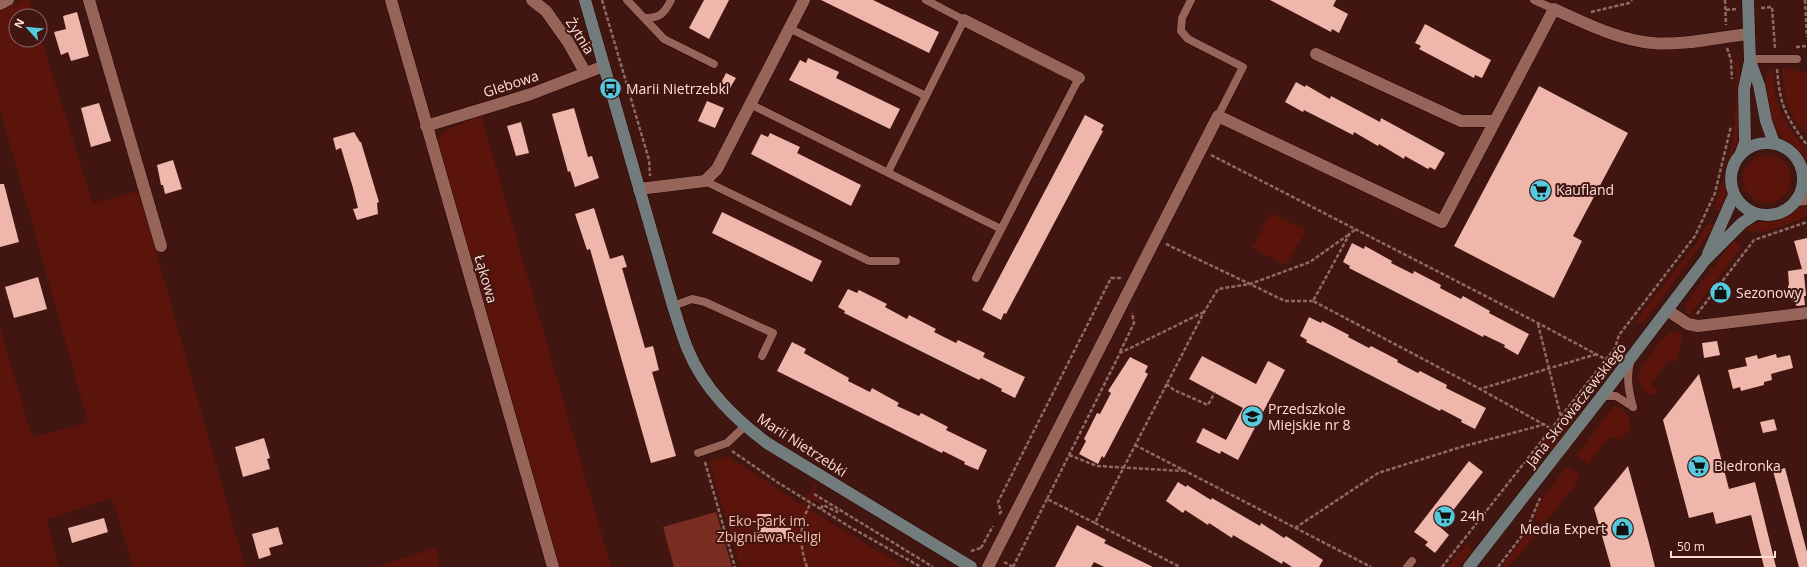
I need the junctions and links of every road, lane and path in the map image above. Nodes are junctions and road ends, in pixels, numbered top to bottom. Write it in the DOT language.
graph roads {
  1 [pos="8,0"];
  2 [pos="89,0"];
  3 [pos="391,0"];
  4 [pos="532,0"];
  5 [pos="585,0"];
  6 [pos="627,0"];
  7 [pos="671,0"];
  8 [pos="804,0"];
  9 [pos="926,0"];
  10 [pos="1191,0"];
  11 [pos="1534,0"];
  12 [pos="1632,0"];
  13 [pos="1726,0"];
  14 [pos="1748,0"];
  15 [pos="1805,0"];
  16 [pos="0,4"];
  17 [pos="1772,7"];
  18 [pos="1554,9"];
  19 [pos="645,18"];
  20 [pos="1576,19"];
  21 [pos="964,20"];
  22 [pos="789,28"];
  23 [pos="1750,34"];
  24 [pos="1727,36"];
  25 [pos="1807,37"];
  26 [pos="1807,46"];
  27 [pos="1796,47"];
  28 [pos="1316,54"];
  29 [pos="1797,59"];
  30 [pos="1750,60"];
  31 [pos="1776,60"];
  32 [pos="714,64"];
  33 [pos="604,66"];
  34 [pos="585,72"];
  35 [pos="1079,78"];
  36 [pos="1732,85"];
  37 [pos="926,96"];
  38 [pos="750,104"];
  39 [pos="1218,116"];
  40 [pos="1496,121"];
  41 [pos="1731,124"];
  42 [pos="426,126"];
  43 [pos="1774,143"];
  44 [pos="1807,145"];
  45 [pos="1200,149"];
  46 [pos="1741,152"];
  47 [pos="888,172"];
  48 [pos="1805,175"];
  49 [pos="705,181"];
  50 [pos="639,189"];
  51 [pos="1734,195"];
  52 [pos="1801,200"];
  53 [pos="1756,214"];
  54 [pos="1807,222"];
  55 [pos="1001,229"];
  56 [pos="1355,230"];
  57 [pos="1350,233"];
  58 [pos="1155,238"];
  59 [pos="1749,238"];
  60 [pos="1754,240"];
  61 [pos="161,246"];
  62 [pos="1705,260"];
  63 [pos="896,261"];
  64 [pos="976,278"];
  65 [pos="1124,278"];
  66 [pos="1250,284"];
  67 [pos="1313,301"];
  68 [pos="673,306"];
  69 [pos="1667,310"];
  70 [pos="1204,312"];
  71 [pos="1807,313"];
  72 [pos="1538,323"];
  73 [pos="1688,324"];
  74 [pos="1597,354"];
  75 [pos="762,356"];
  76 [pos="1605,359"];
  77 [pos="1631,359"];
  78 [pos="1549,368"];
  79 [pos="1166,384"];
  80 [pos="1480,389"];
  81 [pos="1214,392"];
  82 [pos="1602,396"];
  83 [pos="1561,417"];
  84 [pos="1546,424"];
  85 [pos="745,426"];
  86 [pos="1550,428"];
  87 [pos="724,444"];
  88 [pos="1135,445"];
  89 [pos="698,453"];
  90 [pos="1069,455"];
  91 [pos="704,460"];
  92 [pos="1123,468"];
  93 [pos="1185,471"];
  94 [pos="814,494"];
  95 [pos="1540,496"];
  96 [pos="1047,499"];
  97 [pos="811,503"];
  98 [pos="821,509"];
  99 [pos="838,509"];
  100 [pos="997,518"];
  101 [pos="1095,523"];
  102 [pos="994,524"];
  103 [pos="1296,528"];
  104 [pos="981,548"];
  105 [pos="1471,566"];
  106 [pos="553,567"];
  107 [pos="735,567"];
  108 [pos="807,567"];
  109 [pos="921,567"];
  110 [pos="933,567"];
  111 [pos="971,567"];
  112 [pos="988,567"];
  113 [pos="1013,567"];
  114 [pos="1180,567"];
  115 [pos="1371,567"];
  116 [pos="1442,567"];
  117 [pos="1498,567"];
  1 -- 16 [label="street"];
  2 -- 61 [label="street"];
  3 -- 42 [label="street, Łąkowa"];
  4 -- 34 [label="street, Żytnia"];
  5 -- 33 [label="street, Marii Nietrzebki"];
  6 -- 19 [label="lane"];
  7 -- 19 [label="lane"];
  8 -- 22 [label="street"];
  9 -- 21 [label="lane"];
  10 -- 39 [label="lane"];
  11 -- 18 [label="lane"];
  12 -- 20 [label="path"];
  13 -- 24 [label="path"];
  14 -- 23 [label="street"];
  15 -- 25 [label="path"];
  17 -- 31 [label="path"];
  18 -- 20 [label="street"];
  18 -- 40 [label="street"];
  19 -- 32 [label="lane"];
  20 -- 24 [label="street"];
  21 -- 35 [label="street"];
  21 -- 37 [label="lane"];
  22 -- 37 [label="lane"];
  22 -- 38 [label="street"];
  23 -- 24 [label="street"];
  23 -- 30 [label="street"];
  24 -- 36 [label="path"];
  26 -- 27 [label="path"];
  28 -- 40 [label="street"];
  29 -- 31 [label="lane"];
  30 -- 31 [label="lane"];
  30 -- 43 [label="street"];
  30 -- 46 [label="street"];
  31 -- 44 [label="path"];
  33 -- 34 [label="street, Glebowa"];
  33 -- 50 [label="street, Marii Nietrzebki"];
  34 -- 42 [label="street, Glebowa"];
  35 -- 55 [label="lane"];
  37 -- 47 [label="lane"];
  38 -- 47 [label="lane"];
  38 -- 49 [label="street"];
  39 -- 40 [label="street"];
  39 -- 45 [label="street"];
  41 -- 76 [label="path"];
  42 -- 106 [label="street, Łąkowa"];
  43 -- 46 [label="street"];
  43 -- 48 [label="street"];
  45 -- 56 [label="path"];
  45 -- 58 [label="street"];
  46 -- 51 [label="street"];
  47 -- 55 [label="lane"];
  48 -- 52 [label="street"];
  49 -- 50 [label="street"];
  49 -- 63 [label="lane"];
  50 -- 68 [label="street, Marii Nietrzebki"];
  51 -- 53 [label="street"];
  51 -- 62 [label="street, Jana Skrowaczewskiego"];
  52 -- 53 [label="street"];
  53 -- 62 [label="street, Jana Skrowaczewskiego"];
  54 -- 60 [label="path"];
  55 -- 64 [label="lane"];
  56 -- 57 [label="path"];
  56 -- 72 [label="path"];
  57 -- 66 [label="path"];
  57 -- 67 [label="path"];
  58 -- 66 [label="path"];
  58 -- 112 [label="street"];
  59 -- 60 [label="path"];
  60 -- 73 [label="path"];
  62 -- 69 [label="street, Jana Skrowaczewskiego"];
  65 -- 100 [label="path"];
  66 -- 67 [label="path"];
  66 -- 70 [label="path"];
  67 -- 80 [label="path"];
  68 -- 75 [label="lane"];
  68 -- 85 [label="street, Marii Nietrzebki"];
  69 -- 73 [label="street"];
  69 -- 77 [label="street, Jana Skrowaczewskiego"];
  70 -- 79 [label="path"];
  70 -- 90 [label="path"];
  71 -- 73 [label="street"];
  72 -- 74 [label="path"];
  72 -- 78 [label="path"];
  74 -- 76 [label="path"];
  74 -- 78 [label="path"];
  76 -- 83 [label="path"];
  77 -- 82 [label="street, Jana Skrowaczewskiego"];
  77 -- 82 [label="lane"];
  78 -- 80 [label="path"];
  78 -- 83 [label="path"];
  79 -- 81 [label="path"];
  79 -- 88 [label="path"];
  80 -- 84 [label="path"];
  82 -- 105 [label="street, Jana Skrowaczewskiego"];
  83 -- 86 [label="path"];
  84 -- 86 [label="path"];
  84 -- 103 [label="path"];
  85 -- 87 [label="lane"];
  85 -- 111 [label="street, Marii Nietrzebki"];
  86 -- 116 [label="path"];
  87 -- 89 [label="lane"];
  87 -- 97 [label="path"];
  88 -- 92 [label="path"];
  88 -- 93 [label="path"];
  90 -- 92 [label="path"];
  90 -- 96 [label="path"];
  91 -- 107 [label="path"];
  92 -- 93 [label="path"];
  92 -- 101 [label="path"];
  93 -- 103 [label="path"];
  94 -- 99 [label="path"];
  95 -- 117 [label="path"];
  96 -- 101 [label="path"];
  96 -- 113 [label="path"];
  97 -- 98 [label="path"];
  97 -- 108 [label="path"];
  98 -- 99 [label="path"];
  98 -- 109 [label="path"];
  99 -- 110 [label="path"];
  101 -- 114 [label="path"];
  102 -- 104 [label="path"];
  103 -- 115 [label="path"];
}
